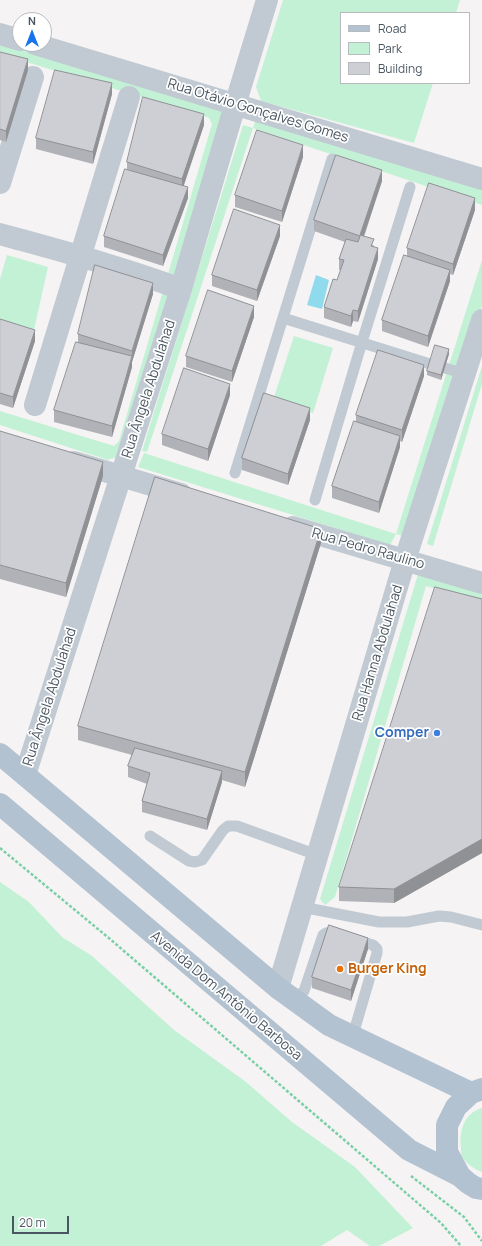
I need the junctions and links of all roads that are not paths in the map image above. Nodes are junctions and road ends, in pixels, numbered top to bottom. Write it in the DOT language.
graph roads {
  1 [pos="267,0"];
  2 [pos="0,34"];
  3 [pos="12,38"];
  4 [pos="52,49"];
  5 [pos="33,77"];
  6 [pos="129,97"];
  7 [pos="234,104"];
  8 [pos="332,159"];
  9 [pos="482,179"];
  10 [pos="0,183"];
  11 [pos="410,187"];
  12 [pos="0,234"];
  13 [pos="81,257"];
  14 [pos="181,289"];
  15 [pos="283,318"];
  16 [pos="482,320"];
  17 [pos="362,342"];
  18 [pos="430,364"];
  19 [pos="444,368"];
  20 [pos="465,374"];
  21 [pos="35,405"];
  22 [pos="53,456"];
  23 [pos="235,473"];
  24 [pos="121,477"];
  25 [pos="196,498"];
  26 [pos="315,500"];
  27 [pos="271,520"];
  28 [pos="405,560"];
  29 [pos="482,583"];
  30 [pos="0,754"];
  31 [pos="25,775"];
  32 [pos="0,804"];
  33 [pos="150,836"];
  34 [pos="317,855"];
  35 [pos="302,907"];
  36 [pos="482,925"];
  37 [pos="283,992"];
  38 [pos="356,1038"];
  39 [pos="476,1091"];
  40 [pos="475,1186"];
  1 -- 7 [label="street, Rua Ângela Abdulahad"];
  2 -- 3 [label="street"];
  4 -- 7 [label="street, Rua Otávio Gonçalves Gomes"];
  5 -- 10 [label="street"];
  6 -- 13 [label="street"];
  7 -- 9 [label="street, Rua Otávio Gonçalves Gomes"];
  7 -- 14 [label="street, Rua Ângela Abdulahad"];
  8 -- 15 [label="lane"];
  11 -- 17 [label="lane"];
  12 -- 13 [label="street"];
  13 -- 14 [label="street"];
  13 -- 21 [label="street"];
  14 -- 24 [label="street, Rua Ângela Abdulahad"];
  15 -- 17 [label="lane"];
  15 -- 23 [label="lane"];
  16 -- 20 [label="street, Rua Hanna Abdulahad"];
  17 -- 18 [label="lane"];
  17 -- 26 [label="lane"];
  19 -- 20 [label="lane"];
  20 -- 28 [label="street, Rua Hanna Abdulahad"];
  22 -- 24 [label="street"];
  24 -- 25 [label="street"];
  24 -- 31 [label="street, Rua Ângela Abdulahad"];
  27 -- 28 [label="street, Rua Pedro Raulino"];
  28 -- 29 [label="street, Rua Pedro Raulino"];
  28 -- 34 [label="street, Rua Hanna Abdulahad"];
  30 -- 31 [label="main road"];
  31 -- 37 [label="main road"];
  32 -- 40 [label="main road, Avenida Dom Antônio Barbosa"];
  33 -- 34 [label="lane"];
  34 -- 35 [label="street, Rua Hanna Abdulahad"];
  35 -- 36 [label="lane"];
  35 -- 37 [label="street, Rua Hanna Abdulahad"];
  37 -- 38 [label="main road"];
  37 -- 38 [label="lane"];
  38 -- 39 [label="main road"];
  39 -- 40 [label="main road"];
}
